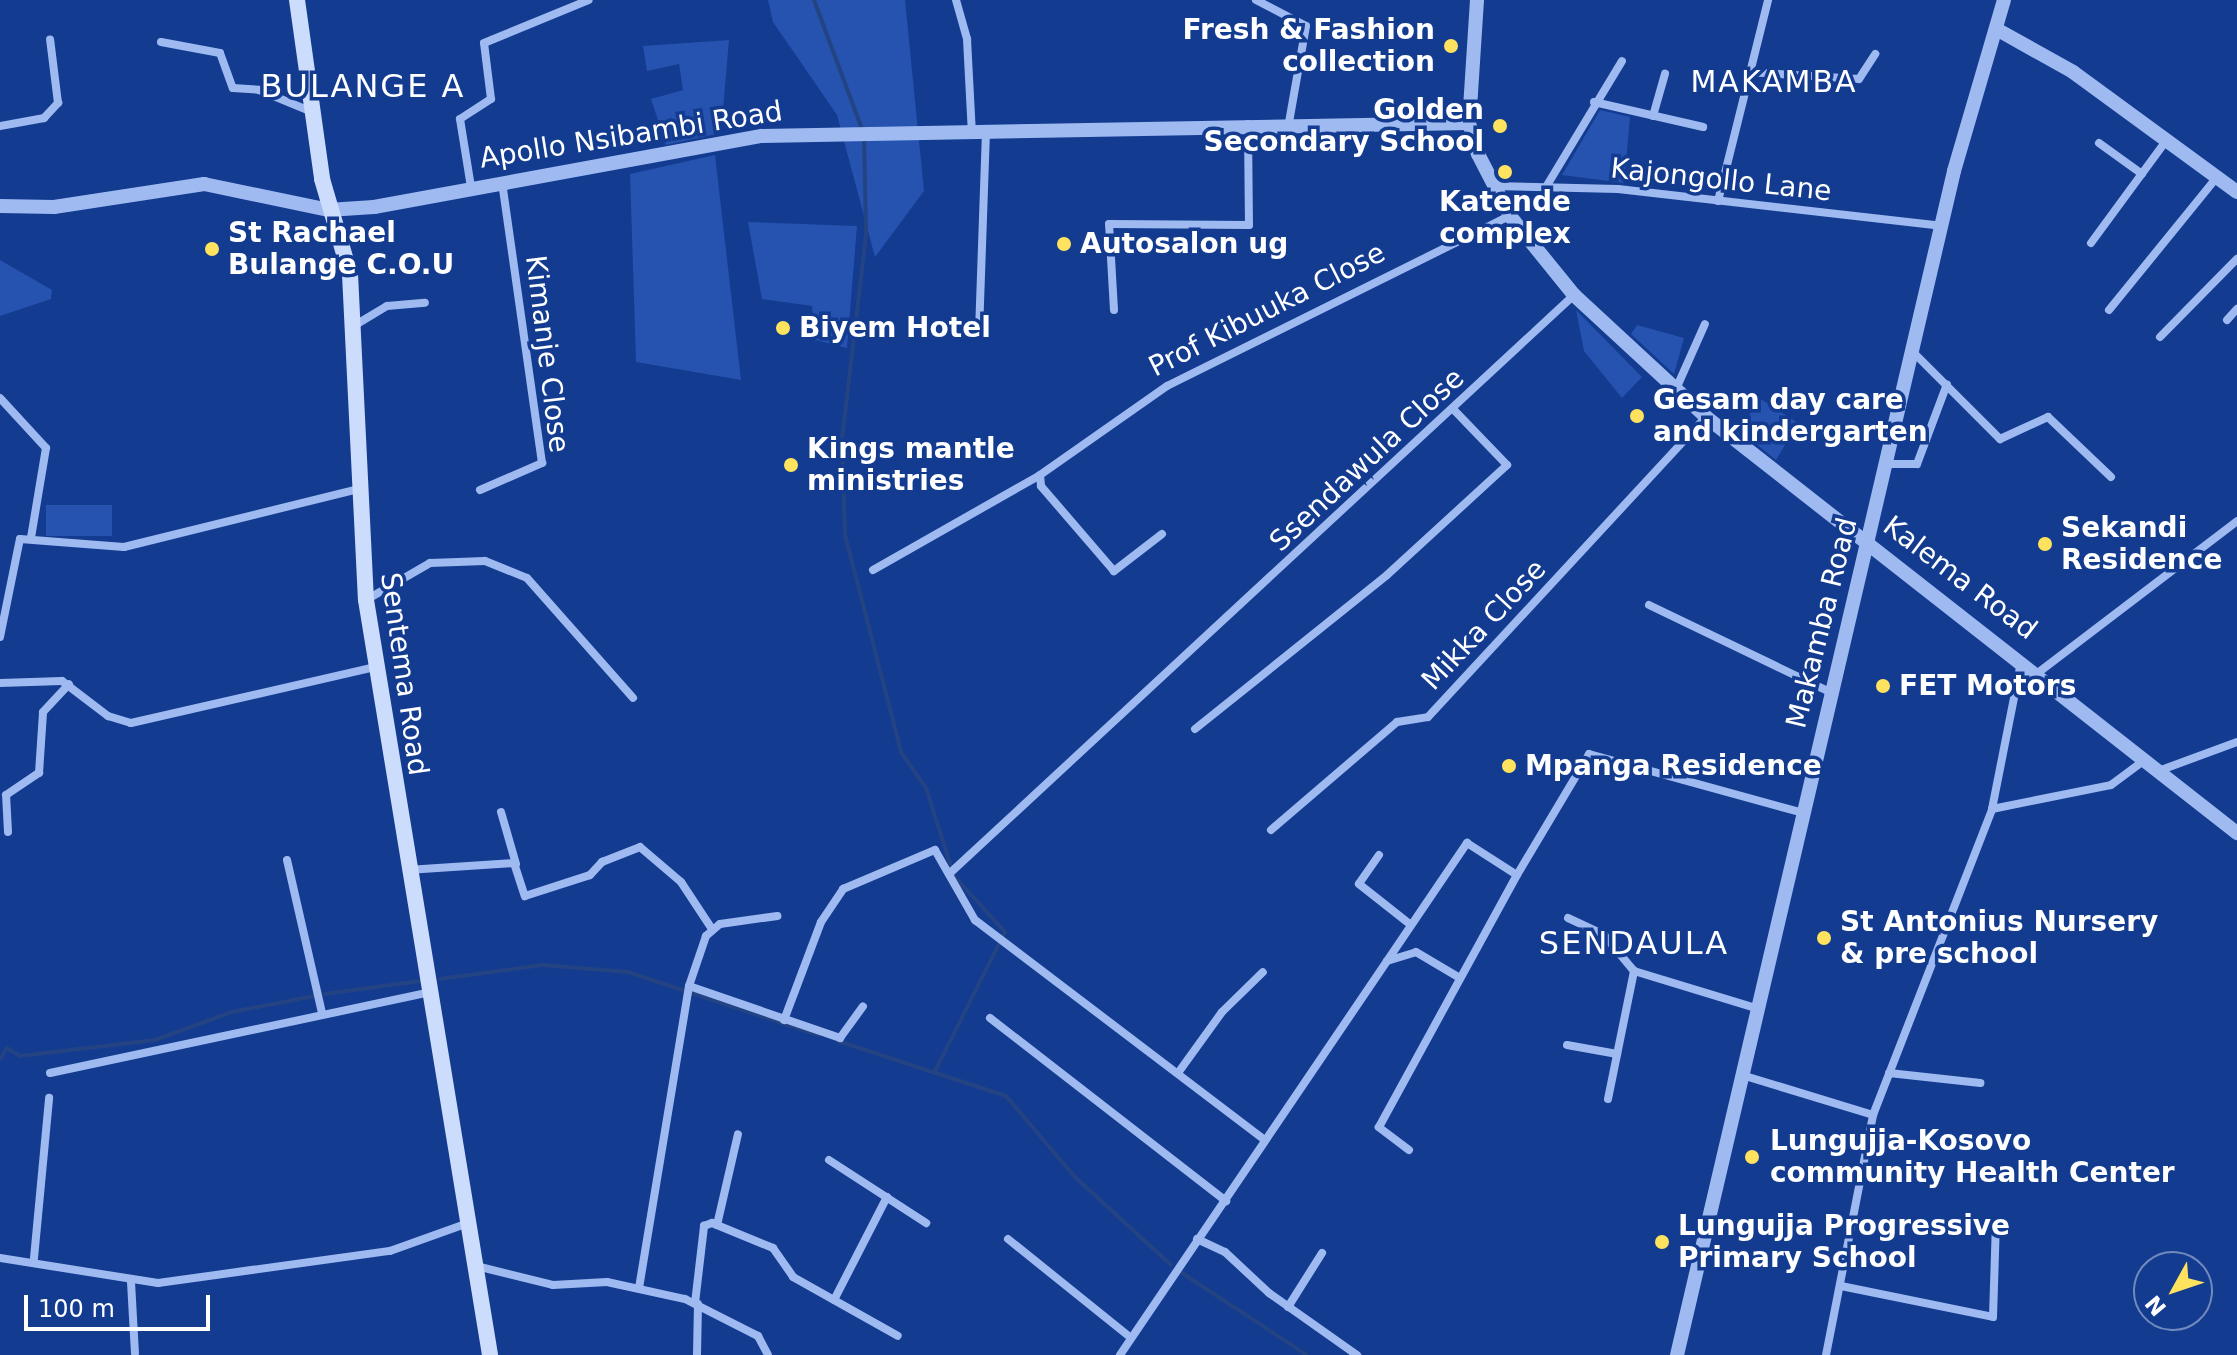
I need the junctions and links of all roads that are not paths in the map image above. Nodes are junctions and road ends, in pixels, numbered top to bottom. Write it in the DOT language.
graph roads {
  1 [pos="297,0"];
  2 [pos="589,0"];
  3 [pos="956,0"];
  4 [pos="1256,0"];
  5 [pos="1477,0"];
  6 [pos="1768,0"];
  7 [pos="2004,0"];
  8 [pos="1998,30"];
  9 [pos="50,39"];
  10 [pos="161,42"];
  11 [pos="1875,54"];
  12 [pos="1622,61"];
  13 [pos="1747,72"];
  14 [pos="1665,74"];
  15 [pos="1594,102"];
  16 [pos="312,112"];
  17 [pos="1653,116"];
  18 [pos="1289,122"];
  19 [pos="1469,123"];
  20 [pos="1248,124"];
  21 [pos="0,126"];
  22 [pos="1703,127"];
  23 [pos="979,135"];
  24 [pos="2166,141"];
  25 [pos="2099,143"];
  26 [pos="2142,174"];
  27 [pos="2217,177"];
  28 [pos="502,182"];
  29 [pos="1492,186"];
  30 [pos="471,187"];
  31 [pos="1546,187"];
  32 [pos="2237,192"];
  33 [pos="1718,201"];
  34 [pos="0,206"];
  35 [pos="328,210"];
  36 [pos="1510,216"];
  37 [pos="1944,226"];
  38 [pos="2091,243"];
  39 [pos="2237,259"];
  40 [pos="1574,295"];
  41 [pos="425,303"];
  42 [pos="2237,309"];
  43 [pos="1114,310"];
  44 [pos="2109,310"];
  45 [pos="2227,320"];
  46 [pos="1705,324"];
  47 [pos="351,327"];
  48 [pos="979,332"];
  49 [pos="2160,337"];
  50 [pos="1916,355"];
  51 [pos="1947,384"];
  52 [pos="1676,390"];
  53 [pos="0,398"];
  54 [pos="1455,411"];
  55 [pos="1706,417"];
  56 [pos="1889,464"];
  57 [pos="1040,475"];
  58 [pos="2111,477"];
  59 [pos="355,490"];
  60 [pos="480,490"];
  61 [pos="2237,521"];
  62 [pos="1162,534"];
  63 [pos="31,538"];
  64 [pos="1870,542"];
  65 [pos="873,570"];
  66 [pos="366,600"];
  67 [pos="1649,605"];
  68 [pos="0,637"];
  69 [pos="2023,658"];
  70 [pos="376,667"];
  71 [pos="2039,672"];
  72 [pos="0,683"];
  73 [pos="69,684"];
  74 [pos="1830,692"];
  75 [pos="633,698"];
  76 [pos="1195,729"];
  77 [pos="2237,742"];
  78 [pos="2146,759"];
  79 [pos="2161,770"];
  80 [pos="1992,809"];
  81 [pos="501,812"];
  82 [pos="1803,813"];
  83 [pos="1271,830"];
  84 [pos="8,832"];
  85 [pos="2237,833"];
  86 [pos="1379,855"];
  87 [pos="287,860"];
  88 [pos="516,864"];
  89 [pos="407,870"];
  90 [pos="949,874"];
  91 [pos="1517,875"];
  92 [pos="777,916"];
  93 [pos="1568,918"];
  94 [pos="1411,925"];
  95 [pos="712,929"];
  96 [pos="1387,961"];
  97 [pos="1634,971"];
  98 [pos="1263,972"];
  99 [pos="1460,978"];
  100 [pos="689,986"];
  101 [pos="427,993"];
  102 [pos="863,1006"];
  103 [pos="1760,1009"];
  104 [pos="322,1013"];
  105 [pos="990,1018"];
  106 [pos="784,1020"];
  107 [pos="1567,1045"];
  108 [pos="1617,1054"];
  109 [pos="50,1073"];
  110 [pos="1178,1073"];
  111 [pos="1889,1073"];
  112 [pos="1745,1076"];
  113 [pos="1980,1083"];
  114 [pos="49,1098"];
  115 [pos="1608,1099"];
  116 [pos="1873,1115"];
  117 [pos="738,1134"];
  118 [pos="1265,1140"];
  119 [pos="1409,1150"];
  120 [pos="829,1160"];
  121 [pos="887,1197"];
  122 [pos="1226,1201"];
  123 [pos="1996,1221"];
  124 [pos="468,1223"];
  125 [pos="926,1223"];
  126 [pos="717,1225"];
  127 [pos="1008,1239"];
  128 [pos="1197,1239"];
  129 [pos="1322,1253"];
  130 [pos="0,1258"];
  131 [pos="34,1258"];
  132 [pos="475,1266"];
  133 [pos="131,1282"];
  134 [pos="1841,1286"];
  135 [pos="639,1288"];
  136 [pos="834,1300"];
  137 [pos="696,1303"];
  138 [pos="1288,1307"];
  139 [pos="898,1336"];
  140 [pos="1130,1337"];
  141 [pos="135,1353"];
  142 [pos="490,1355"];
  143 [pos="697,1355"];
  144 [pos="768,1355"];
  145 [pos="1120,1355"];
  146 [pos="1357,1355"];
  147 [pos="1677,1355"];
  148 [pos="1826,1355"];
  1 -- 16 [label="main road, Sentema Road"];
  2 -- 30 [label="street"];
  3 -- 23 [label="street"];
  4 -- 18 [label="street"];
  5 -- 19 [label="street, Kalema Road"];
  6 -- 13 [label="street"];
  7 -- 8 [label="street, Makamba Road"];
  8 -- 24 [label="street"];
  8 -- 37 [label="street, Makamba Road"];
  9 -- 21 [label="street"];
  10 -- 16 [label="street"];
  11 -- 13 [label="street"];
  12 -- 15 [label="street"];
  13 -- 33 [label="street"];
  14 -- 17 [label="street"];
  15 -- 17 [label="street"];
  15 -- 31 [label="street"];
  16 -- 35 [label="main road, Sentema Road"];
  17 -- 22 [label="street"];
  18 -- 19 [label="street, Apollo Nsibambi Road"];
  18 -- 20 [label="street, Apollo Nsibambi Road"];
  19 -- 29 [label="street, Kalema Road"];
  20 -- 23 [label="street, Apollo Nsibambi Road"];
  20 -- 43 [label="street"];
  23 -- 28 [label="street, Apollo Nsibambi Road"];
  23 -- 48 [label="street"];
  24 -- 26 [label="street"];
  24 -- 27 [label="street"];
  25 -- 26 [label="street"];
  26 -- 38 [label="street"];
  27 -- 32 [label="street"];
  27 -- 44 [label="street"];
  28 -- 30 [label="street, Apollo Nsibambi Road"];
  28 -- 60 [label="street, Kimanje Close"];
  29 -- 31 [label="street, Kajongollo Lane"];
  29 -- 36 [label="street, Kalema Road"];
  30 -- 35 [label="street, Apollo Nsibambi Road"];
  31 -- 33 [label="street, Kajongollo Lane"];
  33 -- 37 [label="street, Kajongollo Lane"];
  34 -- 35 [label="street, Apollo Nsibambi Road"];
  35 -- 47 [label="main road, Sentema Road"];
  36 -- 40 [label="street, Kalema Road"];
  36 -- 57 [label="street, Prof Kibuuka Close"];
  37 -- 50 [label="street, Makamba Road"];
  39 -- 49 [label="street"];
  40 -- 52 [label="street, Kalema Road"];
  40 -- 54 [label="street, Ssendawula Close"];
  41 -- 47 [label="street"];
  42 -- 45 [label="street"];
  46 -- 52 [label="street"];
  47 -- 59 [label="main road, Sentema Road"];
  50 -- 51 [label="street"];
  50 -- 56 [label="street, Makamba Road"];
  51 -- 56 [label="street"];
  51 -- 58 [label="street"];
  52 -- 55 [label="street, Kalema Road"];
  53 -- 63 [label="street"];
  54 -- 76 [label="street"];
  54 -- 90 [label="street, Ssendawula Close"];
  55 -- 64 [label="street, Kalema Road"];
  55 -- 83 [label="street, Mikka Close"];
  56 -- 64 [label="street, Makamba Road"];
  57 -- 62 [label="street"];
  57 -- 65 [label="street, Prof Kibuuka Close"];
  59 -- 63 [label="street"];
  59 -- 66 [label="main road, Sentema Road"];
  61 -- 71 [label="street"];
  63 -- 68 [label="street"];
  64 -- 69 [label="street, Kalema Road"];
  64 -- 74 [label="street, Makamba Road"];
  66 -- 70 [label="main road, Sentema Road"];
  66 -- 75 [label="street"];
  67 -- 74 [label="street"];
  69 -- 71 [label="street, Kalema Road"];
  69 -- 80 [label="street"];
  70 -- 73 [label="street"];
  70 -- 89 [label="main road, Sentema Road"];
  71 -- 78 [label="street, Kalema Road"];
  72 -- 73 [label="street"];
  73 -- 84 [label="street"];
  74 -- 82 [label="street, Makamba Road"];
  77 -- 79 [label="street"];
  78 -- 79 [label="street, Kalema Road"];
  78 -- 80 [label="street"];
  79 -- 85 [label="street, Kalema Road"];
  80 -- 111 [label="street"];
  81 -- 88 [label="street"];
  82 -- 91 [label="street"];
  82 -- 103 [label="street, Makamba Road"];
  86 -- 94 [label="street"];
  87 -- 104 [label="street"];
  88 -- 89 [label="street"];
  88 -- 95 [label="street"];
  89 -- 101 [label="main road, Sentema Road"];
  90 -- 106 [label="street"];
  90 -- 110 [label="street"];
  91 -- 94 [label="street"];
  91 -- 99 [label="street"];
  92 -- 95 [label="street"];
  93 -- 97 [label="street"];
  94 -- 96 [label="street"];
  95 -- 100 [label="street"];
  96 -- 99 [label="street"];
  96 -- 118 [label="street"];
  97 -- 103 [label="street"];
  97 -- 108 [label="street"];
  98 -- 110 [label="street"];
  99 -- 119 [label="street"];
  100 -- 106 [label="street"];
  100 -- 135 [label="street"];
  101 -- 104 [label="street"];
  101 -- 124 [label="main road, Sentema Road"];
  102 -- 106 [label="street"];
  103 -- 112 [label="street, Makamba Road"];
  104 -- 109 [label="street"];
  105 -- 122 [label="street"];
  107 -- 108 [label="street"];
  108 -- 115 [label="street"];
  110 -- 118 [label="street"];
  111 -- 113 [label="street"];
  111 -- 116 [label="street"];
  112 -- 116 [label="street"];
  112 -- 147 [label="street, Makamba Road"];
  114 -- 131 [label="street"];
  116 -- 134 [label="street"];
  117 -- 126 [label="street"];
  118 -- 122 [label="street"];
  120 -- 121 [label="street"];
  121 -- 125 [label="street"];
  121 -- 136 [label="street"];
  122 -- 128 [label="street"];
  123 -- 134 [label="street"];
  124 -- 132 [label="main road, Sentema Road"];
  124 -- 133 [label="street"];
  126 -- 136 [label="street"];
  126 -- 137 [label="street"];
  127 -- 140 [label="street"];
  128 -- 138 [label="street"];
  128 -- 140 [label="street"];
  129 -- 138 [label="street"];
  130 -- 131 [label="street"];
  131 -- 133 [label="street"];
  132 -- 135 [label="street"];
  132 -- 142 [label="main road, Sentema Road"];
  133 -- 141 [label="street"];
  134 -- 148 [label="street"];
  135 -- 137 [label="street"];
  136 -- 139 [label="street"];
  137 -- 143 [label="street"];
  137 -- 144 [label="street"];
  138 -- 146 [label="street"];
  140 -- 145 [label="street"];
}
